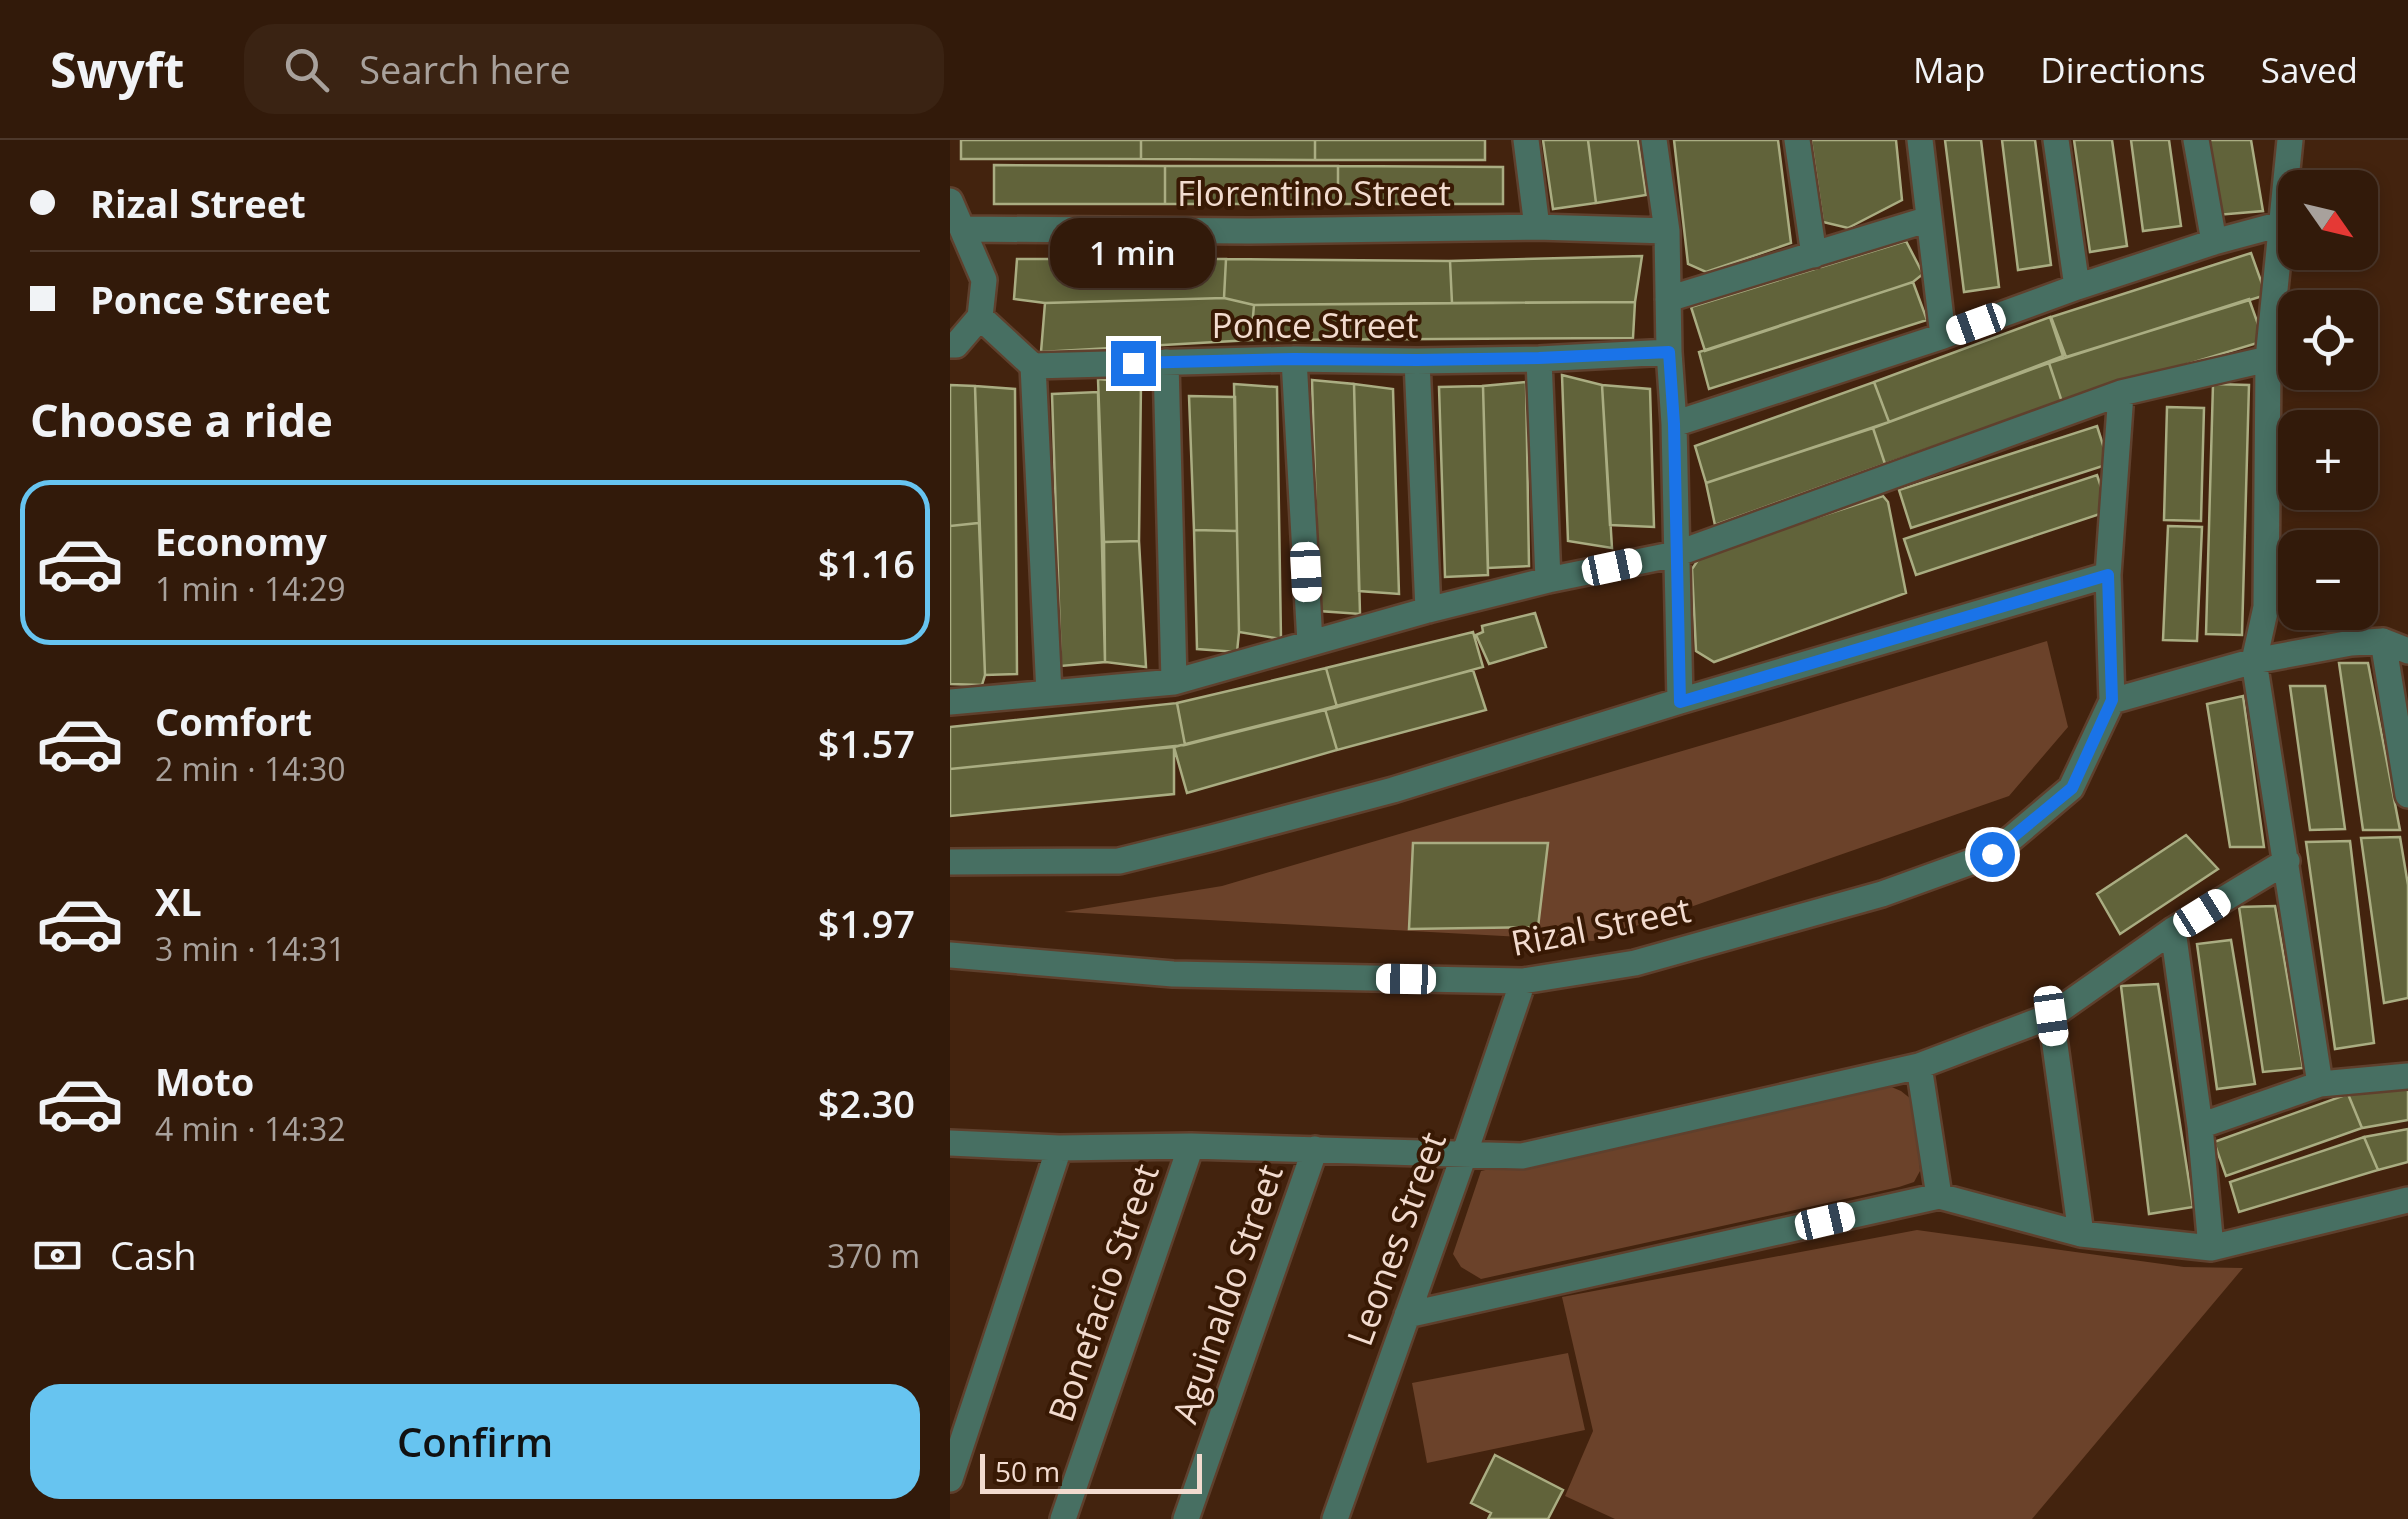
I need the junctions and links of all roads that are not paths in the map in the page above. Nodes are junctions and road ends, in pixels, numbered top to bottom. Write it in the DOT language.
graph roads {
  1 [pos="1526,140"];
  2 [pos="1654,140"];
  3 [pos="1798,140"];
  4 [pos="1920,140"];
  5 [pos="2056,140"];
  6 [pos="2196,140"];
  7 [pos="2290,140"];
  8 [pos="2287,170"];
  9 [pos="950,201"];
  10 [pos="1929,219"];
  11 [pos="2278,225"];
  12 [pos="1536,227"];
  13 [pos="963,229"];
  14 [pos="1666,230"];
  15 [pos="2214,242"];
  16 [pos="2278,255"];
  17 [pos="1814,256"];
  18 [pos="2077,287"];
  19 [pos="1668,299"];
  20 [pos="980,316"];
  21 [pos="1942,336"];
  22 [pos="950,346"];
  23 [pos="1669,352"];
  24 [pos="1539,358"];
  25 [pos="1294,359"];
  26 [pos="2268,359"];
  27 [pos="1417,360"];
  28 [pos="1166,362"];
  29 [pos="1033,366"];
  30 [pos="2121,392"];
  31 [pos="1674,424"];
  32 [pos="1676,554"];
  33 [pos="2108,575"];
  34 [pos="1548,580"];
  35 [pos="1428,610"];
  36 [pos="2384,641"];
  37 [pos="1310,643"];
  38 [pos="2408,651"];
  39 [pos="2254,661"];
  40 [pos="1174,682"];
  41 [pos="1049,693"];
  42 [pos="2112,700"];
  43 [pos="950,702"];
  44 [pos="1680,702"];
  45 [pos="2408,795"];
  46 [pos="2287,861"];
  47 [pos="950,862"];
  48 [pos="2173,930"];
  49 [pos="950,955"];
  50 [pos="1523,982"];
  51 [pos="2051,1016"];
  52 [pos="1919,1066"];
  53 [pos="2408,1076"];
  54 [pos="2320,1084"];
  55 [pos="2200,1126"];
  56 [pos="950,1143"];
  57 [pos="1191,1146"];
  58 [pos="1059,1148"];
  59 [pos="1316,1149"];
  60 [pos="1464,1155"];
  61 [pos="1939,1196"];
  62 [pos="2408,1200"];
  63 [pos="2081,1234"];
  64 [pos="2211,1248"];
  65 [pos="1406,1314"];
  66 [pos="950,1479"];
  67 [pos="1063,1519"];
  68 [pos="1186,1519"];
  69 [pos="1335,1519"];
  1 -- 12 [label="street"];
  2 -- 14 [label="street"];
  3 -- 17 [label="street"];
  4 -- 10 [label="street"];
  5 -- 18 [label="street"];
  6 -- 15 [label="street"];
  7 -- 8 [label="street"];
  9 -- 13 [label="street"];
  10 -- 17 [label="street"];
  10 -- 21 [label="street"];
  11 -- 15 [label="street"];
  12 -- 13 [label="street, Florentino Street"];
  12 -- 14 [label="street, Florentino Street"];
  13 -- 20 [label="street"];
  14 -- 19 [label="street"];
  15 -- 18 [label="street"];
  16 -- 26 [label="street"];
  17 -- 19 [label="street"];
  18 -- 21 [label="street"];
  19 -- 23 [label="street"];
  20 -- 22 [label="street"];
  20 -- 29 [label="street"];
  21 -- 31 [label="street"];
  23 -- 24 [label="street, Ponce Street"];
  23 -- 31 [label="street"];
  24 -- 27 [label="street, Ponce Street"];
  24 -- 34 [label="street"];
  25 -- 27 [label="street, Ponce Street"];
  25 -- 28 [label="street, Ponce Street"];
  25 -- 37 [label="street"];
  26 -- 30 [label="street"];
  26 -- 39 [label="street"];
  27 -- 35 [label="street"];
  28 -- 29 [label="street, Ponce Street"];
  28 -- 40 [label="street"];
  29 -- 41 [label="street"];
  30 -- 32 [label="street"];
  30 -- 33 [label="street"];
  31 -- 32 [label="street"];
  32 -- 34 [label="street"];
  32 -- 44 [label="street"];
  33 -- 42 [label="street"];
  33 -- 44 [label="street"];
  34 -- 35 [label="street"];
  35 -- 37 [label="street"];
  36 -- 38 [label="street"];
  36 -- 39 [label="street"];
  36 -- 45 [label="street"];
  37 -- 40 [label="street"];
  39 -- 42 [label="street"];
  39 -- 46 [label="street"];
  40 -- 41 [label="street"];
  41 -- 43 [label="street"];
  42 -- 50 [label="street, Rizal Street"];
  44 -- 47 [label="street"];
  46 -- 48 [label="street"];
  46 -- 54 [label="street"];
  48 -- 51 [label="street"];
  48 -- 55 [label="street"];
  49 -- 50 [label="street, Rizal Street"];
  50 -- 60 [label="street, Leones Street"];
  51 -- 52 [label="street"];
  51 -- 63 [label="street"];
  52 -- 60 [label="street"];
  52 -- 61 [label="street"];
  53 -- 54 [label="street"];
  54 -- 55 [label="street"];
  55 -- 64 [label="street"];
  56 -- 58 [label="street"];
  57 -- 58 [label="street"];
  57 -- 59 [label="street"];
  57 -- 67 [label="street, Bonefacio Street"];
  58 -- 66 [label="street"];
  59 -- 60 [label="street"];
  59 -- 68 [label="street, Aguinaldo Street"];
  60 -- 65 [label="street, Leones Street"];
  61 -- 63 [label="street"];
  61 -- 65 [label="street"];
  62 -- 64 [label="street"];
  63 -- 64 [label="street"];
  65 -- 69 [label="street, Leones Street"];
}
